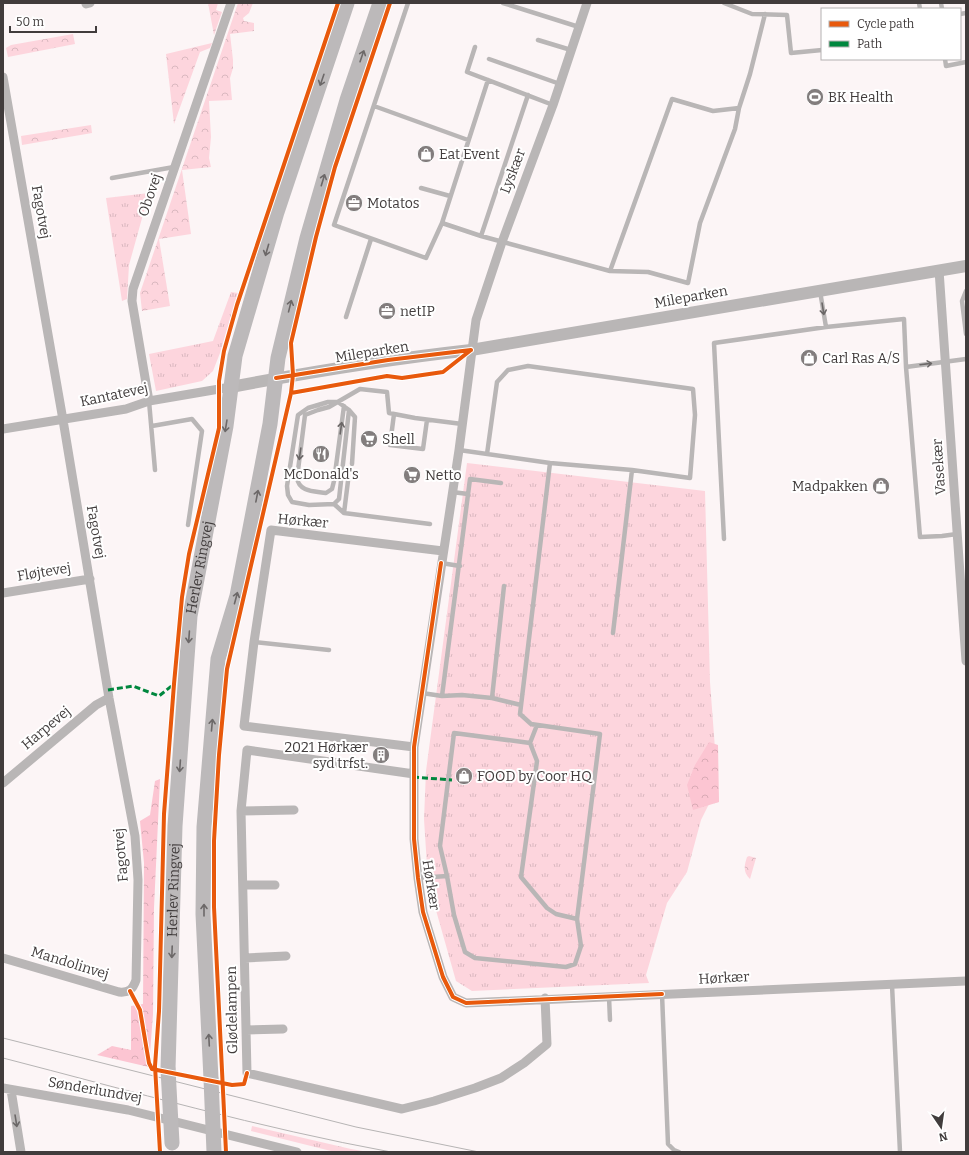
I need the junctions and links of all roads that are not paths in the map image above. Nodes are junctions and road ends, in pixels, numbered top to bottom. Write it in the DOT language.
graph roads {
  1 [pos="231,3"];
  2 [pos="348,3"];
  3 [pos="380,3"];
  4 [pos="408,3"];
  5 [pos="503,3"];
  6 [pos="724,3"];
  7 [pos="584,4"];
  8 [pos="765,14"];
  9 [pos="579,27"];
  10 [pos="538,40"];
  11 [pos="475,48"];
  12 [pos="571,50"];
  13 [pos="821,50"];
  14 [pos="489,60"];
  15 [pos="945,60"];
  16 [pos="966,62"];
  17 [pos="3,77"];
  18 [pos="488,80"];
  19 [pos="560,84"];
  20 [pos="528,95"];
  21 [pos="553,105"];
  22 [pos="374,106"];
  23 [pos="739,108"];
  24 [pos="468,140"];
  25 [pos="174,167"];
  26 [pos="112,178"];
  27 [pos="421,188"];
  28 [pos="450,196"];
  29 [pos="442,223"];
  30 [pos="481,236"];
  31 [pos="371,239"];
  32 [pos="502,242"];
  33 [pos="966,266"];
  34 [pos="939,270"];
  35 [pos="610,271"];
  36 [pos="966,291"];
  37 [pos="820,292"];
  38 [pos="346,317"];
  39 [pos="826,327"];
  40 [pos="966,334"];
  41 [pos="471,350"];
  42 [pos="966,359"];
  43 [pos="946,362"];
  44 [pos="906,367"];
  45 [pos="276,378"];
  46 [pos="231,387"];
  47 [pos="149,401"];
  48 [pos="338,402"];
  49 [pos="344,406"];
  50 [pos="350,410"];
  51 [pos="394,414"];
  52 [pos="63,420"];
  53 [pos="427,420"];
  54 [pos="462,424"];
  55 [pos="152,426"];
  56 [pos="3,430"];
  57 [pos="459,450"];
  58 [pos="487,454"];
  59 [pos="550,463"];
  60 [pos="352,464"];
  61 [pos="155,470"];
  62 [pos="632,470"];
  63 [pos="348,481"];
  64 [pos="501,483"];
  65 [pos="452,492"];
  66 [pos="468,494"];
  67 [pos="334,504"];
  68 [pos="344,513"];
  69 [pos="430,524"];
  70 [pos="188,525"];
  71 [pos="957,534"];
  72 [pos="724,539"];
  73 [pos="443,551"];
  74 [pos="441,564"];
  75 [pos="460,566"];
  76 [pos="90,579"];
  77 [pos="504,586"];
  78 [pos="3,593"];
  79 [pos="613,633"];
  80 [pos="254,642"];
  81 [pos="329,650"];
  82 [pos="966,661"];
  83 [pos="422,693"];
  84 [pos="442,696"];
  85 [pos="109,698"];
  86 [pos="492,698"];
  87 [pos="521,705"];
  88 [pos="537,725"];
  89 [pos="530,743"];
  90 [pos="414,748"];
  91 [pos="414,774"];
  92 [pos="3,783"];
  93 [pos="294,810"];
  94 [pos="241,811"];
  95 [pos="447,876"];
  96 [pos="418,878"];
  97 [pos="244,885"];
  98 [pos="275,885"];
  99 [pos="577,919"];
  100 [pos="286,956"];
  101 [pos="3,958"];
  102 [pos="245,958"];
  103 [pos="966,981"];
  104 [pos="892,985"];
  105 [pos="130,991"];
  106 [pos="662,994"];
  107 [pos="609,997"];
  108 [pos="545,998"];
  109 [pos="610,1020"];
  110 [pos="284,1029"];
  111 [pos="246,1030"];
  112 [pos="7,1089"];
  113 [pos="172,1148"];
  114 [pos="21,1152"];
  115 [pos="214,1152"];
  116 [pos="297,1152"];
  117 [pos="679,1152"];
  118 [pos="900,1152"];
  1 -- 25 [label="street, Obovej"];
  2 -- 46 [label="main road, Herlev Ringvej, one-way"];
  45 -- 3 [label="main road, Herlev Ringvej, one-way"];
  4 -- 22 [label="lane"];
  5 -- 9 [label="lane"];
  6 -- 8 [label="lane"];
  7 -- 9 [label="street, Lyskær"];
  8 -- 13 [label="lane"];
  8 -- 23 [label="lane"];
  9 -- 12 [label="street, Lyskær"];
  10 -- 12 [label="lane"];
  11 -- 18 [label="lane"];
  12 -- 19 [label="street, Lyskær"];
  14 -- 19 [label="lane"];
  15 -- 16 [label="lane"];
  17 -- 52 [label="street, Fagotvej"];
  18 -- 20 [label="lane"];
  18 -- 24 [label="lane"];
  19 -- 21 [label="street, Lyskær"];
  20 -- 21 [label="lane"];
  20 -- 30 [label="lane"];
  21 -- 32 [label="street, Lyskær"];
  22 -- 24 [label="lane"];
  22 -- 31 [label="lane"];
  23 -- 35 [label="lane"];
  23 -- 35 [label="lane"];
  24 -- 28 [label="lane"];
  25 -- 26 [label="lane"];
  25 -- 47 [label="street, Obovej"];
  27 -- 28 [label="lane"];
  28 -- 29 [label="lane"];
  29 -- 30 [label="lane"];
  29 -- 31 [label="lane"];
  30 -- 32 [label="lane"];
  31 -- 38 [label="lane"];
  32 -- 35 [label="lane"];
  32 -- 41 [label="street, Lyskær"];
  33 -- 34 [label="street, Mileparken"];
  34 -- 37 [label="street, Mileparken"];
  34 -- 43 [label="street, Vasekær"];
  36 -- 40 [label="lane"];
  37 -- 39 [label="lane, one-way"];
  37 -- 41 [label="street, Mileparken"];
  39 -- 44 [label="lane"];
  39 -- 72 [label="lane"];
  41 -- 45 [label="street, Mileparken"];
  41 -- 54 [label="street, Hørkær"];
  42 -- 43 [label="lane"];
  44 -- 43 [label="lane, one-way"];
  43 -- 71 [label="street, Vasekær"];
  44 -- 71 [label="lane"];
  45 -- 46 [label="street, Mileparken"];
  115 -- 45 [label="main road, Herlev Ringvej, one-way, bridge"];
  46 -- 47 [label="street, Kantatevej"];
  46 -- 113 [label="main road, Herlev Ringvej, one-way, bridge"];
  47 -- 52 [label="street, Kantatevej"];
  47 -- 55 [label="lane"];
  48 -- 49 [label="lane"];
  48 -- 49 [label="lane, one-way"];
  48 -- 51 [label="lane"];
  48 -- 67 [label="lane"];
  49 -- 50 [label="lane"];
  50 -- 60 [label="lane"];
  50 -- 67 [label="lane"];
  51 -- 53 [label="lane"];
  51 -- 53 [label="lane"];
  52 -- 56 [label="street, Kantatevej"];
  52 -- 76 [label="street, Fagotvej"];
  53 -- 54 [label="lane"];
  54 -- 57 [label="street, Hørkær"];
  55 -- 61 [label="lane"];
  55 -- 70 [label="lane"];
  57 -- 58 [label="lane"];
  57 -- 65 [label="street, Hørkær"];
  58 -- 59 [label="lane"];
  58 -- 62 [label="lane"];
  59 -- 62 [label="lane"];
  59 -- 87 [label="lane"];
  62 -- 79 [label="lane"];
  63 -- 68 [label="lane"];
  64 -- 66 [label="lane"];
  65 -- 66 [label="lane"];
  65 -- 73 [label="street, Hørkær"];
  66 -- 75 [label="lane"];
  67 -- 68 [label="lane"];
  68 -- 69 [label="lane"];
  71 -- 82 [label="street, Vasekær"];
  73 -- 74 [label="street, Hørkær"];
  73 -- 80 [label="street, Hørkær"];
  74 -- 75 [label="lane"];
  74 -- 83 [label="street, Hørkær"];
  75 -- 84 [label="lane"];
  76 -- 78 [label="street, Fløjtevej"];
  76 -- 85 [label="street, Fagotvej"];
  77 -- 86 [label="lane"];
  80 -- 81 [label="lane"];
  80 -- 90 [label="street, Hørkær"];
  83 -- 84 [label="lane"];
  83 -- 90 [label="street, Hørkær"];
  84 -- 86 [label="lane"];
  85 -- 92 [label="street, Harpevej"];
  85 -- 105 [label="street, Fagotvej"];
  86 -- 87 [label="lane"];
  87 -- 88 [label="lane"];
  88 -- 89 [label="lane"];
  88 -- 99 [label="lane"];
  89 -- 95 [label="lane"];
  89 -- 99 [label="lane"];
  90 -- 91 [label="street, Hørkær"];
  91 -- 94 [label="street, Glødelampen"];
  91 -- 96 [label="street, Hørkær"];
  93 -- 94 [label="street"];
  94 -- 97 [label="street, Glødelampen"];
  95 -- 96 [label="lane"];
  95 -- 99 [label="lane"];
  96 -- 108 [label="street, Hørkær"];
  97 -- 98 [label="street"];
  97 -- 102 [label="street, Glødelampen"];
  100 -- 102 [label="street"];
  101 -- 105 [label="street, Mandolinvej"];
  102 -- 111 [label="street, Glødelampen"];
  103 -- 104 [label="street, Hørkær"];
  104 -- 106 [label="street, Hørkær"];
  104 -- 118 [label="lane"];
  106 -- 107 [label="street, Hørkær"];
  106 -- 117 [label="lane"];
  107 -- 108 [label="street, Hørkær"];
  107 -- 109 [label="lane"];
  108 -- 111 [label="street, Glødelampen"];
  110 -- 111 [label="street"];
  112 -- 114 [label="street, one-way"];
  112 -- 116 [label="street, Sønderlundvej"];
}
